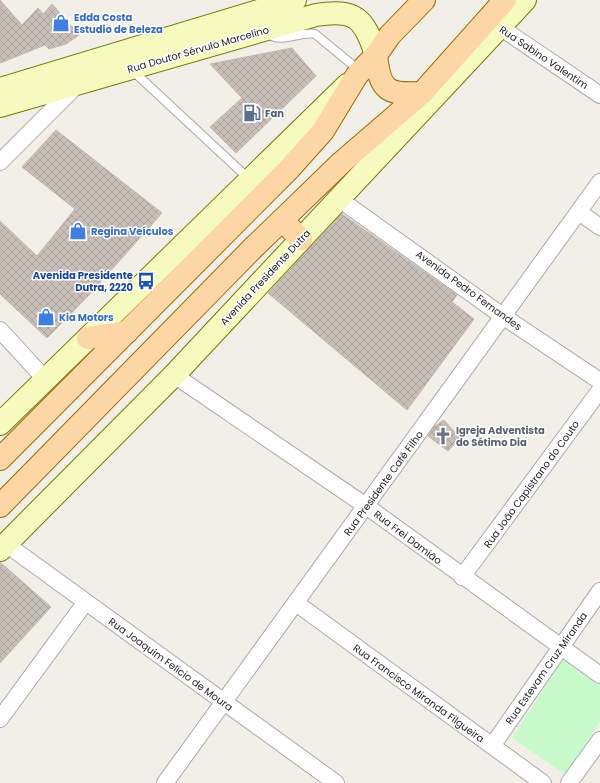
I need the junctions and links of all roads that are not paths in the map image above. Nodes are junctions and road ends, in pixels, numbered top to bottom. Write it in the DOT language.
graph roads {
  1 [pos="295,0"];
  2 [pos="424,0"];
  3 [pos="505,0"];
  4 [pos="526,0"];
  5 [pos="262,20"];
  6 [pos="494,24"];
  7 [pos="376,55"];
  8 [pos="131,69"];
  9 [pos="359,73"];
  10 [pos="78,84"];
  11 [pos="0,89"];
  12 [pos="422,93"];
  13 [pos="600,95"];
  14 [pos="0,106"];
  15 [pos="0,162"];
  16 [pos="250,180"];
  17 [pos="600,182"];
  18 [pos="339,199"];
  19 [pos="580,213"];
  20 [pos="282,220"];
  21 [pos="600,227"];
  22 [pos="301,239"];
  23 [pos="504,317"];
  24 [pos="0,330"];
  25 [pos="127,332"];
  26 [pos="88,338"];
  27 [pos="174,375"];
  28 [pos="45,379"];
  29 [pos="600,381"];
  30 [pos="600,390"];
  31 [pos="0,424"];
  32 [pos="0,459"];
  33 [pos="0,506"];
  34 [pos="366,506"];
  35 [pos="3,547"];
  36 [pos="462,577"];
  37 [pos="600,591"];
  38 [pos="85,603"];
  39 [pos="296,603"];
  40 [pos="560,647"];
  41 [pos="600,675"];
  42 [pos="223,701"];
  43 [pos="0,719"];
  44 [pos="600,740"];
  45 [pos="492,746"];
  46 [pos="326,780"];
  47 [pos="165,783"];
  48 [pos="543,783"];
  49 [pos="569,783"];
  1 -- 5 [label="street, Rua Doutor Sérvulo Marcelino"];
  2 -- 7 [label="main road"];
  3 -- 6 [label="main road, Avenida Presidente Dutra"];
  4 -- 6 [label="street, Avenida Presidente Dutra"];
  5 -- 7 [label="street, Rua Doutor Sérvulo Marcelino"];
  5 -- 8 [label="street, Rua Doutor Sérvulo Marcelino"];
  5 -- 9 [label="lane"];
  5 -- 11 [label="street, Rua Doutor Sérvulo Marcelino"];
  6 -- 12 [label="main road, Avenida Presidente Dutra"];
  6 -- 13 [label="street, Rua Sabino Valentim"];
  6 -- 18 [label="street, Avenida Presidente Dutra"];
  7 -- 9 [label="main road"];
  7 -- 12 [label="main road"];
  8 -- 10 [label="street, Rua Doutor Sérvulo Marcelino"];
  8 -- 16 [label="lane"];
  9 -- 16 [label="street"];
  9 -- 25 [label="main road"];
  10 -- 14 [label="street, Rua Doutor Sérvulo Marcelino"];
  10 -- 15 [label="street"];
  12 -- 20 [label="main road, Avenida Presidente Dutra"];
  16 -- 26 [label="street"];
  17 -- 19 [label="street, Rua Presidente Café Filho"];
  18 -- 22 [label="street, Avenida Presidente Dutra"];
  18 -- 23 [label="street, Avenida Pedro Fernandes"];
  19 -- 21 [label="street"];
  19 -- 23 [label="street, Rua Presidente Café Filho"];
  20 -- 22 [label="main road"];
  20 -- 33 [label="main road, Avenida Presidente Dutra"];
  22 -- 27 [label="street, Avenida Presidente Dutra"];
  23 -- 29 [label="street, Avenida Pedro Fernandes"];
  23 -- 34 [label="street, Rua Presidente Café Filho"];
  24 -- 28 [label="street"];
  25 -- 26 [label="main road"];
  25 -- 32 [label="main road"];
  26 -- 28 [label="street"];
  27 -- 34 [label="street, Rua Frei Damião"];
  27 -- 35 [label="street, Avenida Presidente Dutra"];
  28 -- 31 [label="street"];
  30 -- 36 [label="street, Rua João Capistrano do Couto"];
  34 -- 36 [label="street, Rua Frei Damião"];
  34 -- 39 [label="street, Rua Presidente Café Filho"];
  35 -- 38 [label="street, Rua Joaquim Felício de Moura"];
  36 -- 40 [label="street, Rua Frei Damião"];
  37 -- 40 [label="street, Rua Estevam Cruz Miranda"];
  38 -- 42 [label="street, Rua Joaquim Felício de Moura"];
  38 -- 43 [label="street"];
  39 -- 42 [label="street, Rua Presidente Café Filho"];
  39 -- 45 [label="street, Rua Francisco Miranda Filgueira"];
  40 -- 41 [label="street, Rua Frei Damião"];
  40 -- 45 [label="street, Rua Estevam Cruz Miranda"];
  42 -- 46 [label="street, Rua Joaquim Felício de Moura"];
  42 -- 47 [label="street, Rua Presidente Café Filho"];
  44 -- 49 [label="street"];
  45 -- 48 [label="street, Rua Francisco Miranda Filgueira"];
}
